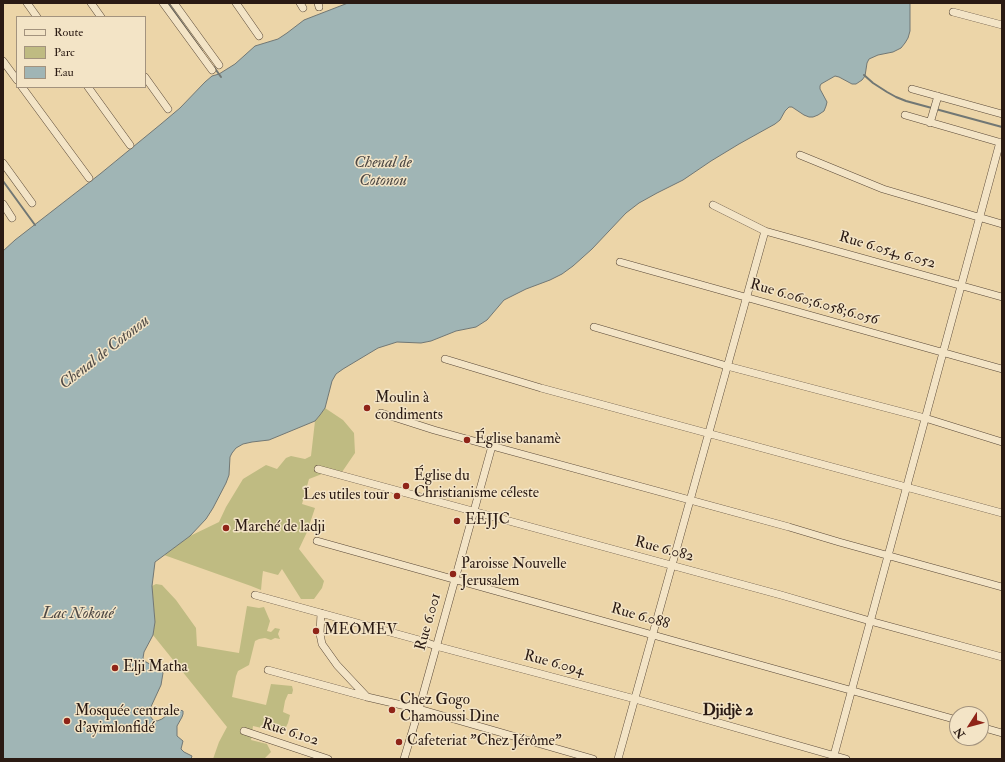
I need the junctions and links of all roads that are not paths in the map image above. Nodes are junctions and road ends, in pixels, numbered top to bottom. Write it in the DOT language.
graph roads {
  1 [pos="27,3"];
  2 [pos="91,3"];
  3 [pos="163,3"];
  4 [pos="236,3"];
  5 [pos="175,4"];
  6 [pos="168,10"];
  7 [pos="953,12"];
  8 [pos="36,16"];
  9 [pos="100,16"];
  10 [pos="1002,26"];
  11 [pos="259,36"];
  12 [pos="3,61"];
  13 [pos="219,65"];
  14 [pos="212,70"];
  15 [pos="146,78"];
  16 [pos="16,79"];
  17 [pos="23,88"];
  18 [pos="89,88"];
  19 [pos="912,89"];
  20 [pos="937,99"];
  21 [pos="168,109"];
  22 [pos="1002,114"];
  23 [pos="905,115"];
  24 [pos="930,122"];
  25 [pos="1001,142"];
  26 [pos="130,145"];
  27 [pos="800,155"];
  28 [pos="3,163"];
  29 [pos="89,178"];
  30 [pos="32,203"];
  31 [pos="3,204"];
  32 [pos="713,205"];
  33 [pos="12,218"];
  34 [pos="979,218"];
  35 [pos="1002,224"];
  36 [pos="765,231"];
  37 [pos="620,262"];
  38 [pos="961,285"];
  39 [pos="746,297"];
  40 [pos="1002,297"];
  41 [pos="594,327"];
  42 [pos="943,352"];
  43 [pos="445,359"];
  44 [pos="727,366"];
  45 [pos="1002,369"];
  46 [pos="381,412"];
  47 [pos="925,418"];
  48 [pos="708,433"];
  49 [pos="1002,442"];
  50 [pos="492,446"];
  51 [pos="318,470"];
  52 [pos="906,488"];
  53 [pos="690,499"];
  54 [pos="474,512"];
  55 [pos="1002,513"];
  56 [pos="317,541"];
  57 [pos="888,555"];
  58 [pos="672,566"];
  59 [pos="455,579"];
  60 [pos="1002,587"];
  61 [pos="256,595"];
  62 [pos="322,613"];
  63 [pos="870,621"];
  64 [pos="653,634"];
  65 [pos="436,646"];
  66 [pos="1002,657"];
  67 [pos="268,670"];
  68 [pos="852,690"];
  69 [pos="367,698"];
  70 [pos="635,699"];
  71 [pos="419,709"];
  72 [pos="949,718"];
  73 [pos="989,729"];
  74 [pos="244,731"];
  75 [pos="1002,732"];
  76 [pos="833,757"];
  77 [pos="328,759"];
  78 [pos="404,759"];
  79 [pos="594,759"];
  80 [pos="618,759"];
  81 [pos="846,759"];
  1 -- 8 [label="street"];
  2 -- 9 [label="street"];
  3 -- 6 [label="street"];
  4 -- 11 [label="street"];
  5 -- 6 [label="street"];
  5 -- 13 [label="street"];
  6 -- 14 [label="street"];
  7 -- 10 [label="street"];
  12 -- 16 [label="street"];
  15 -- 21 [label="street"];
  17 -- 29 [label="street"];
  18 -- 26 [label="street"];
  19 -- 20 [label="street"];
  20 -- 22 [label="street"];
  20 -- 24 [label="street"];
  23 -- 24 [label="street"];
  24 -- 25 [label="street"];
  25 -- 34 [label="street"];
  27 -- 34 [label="street"];
  28 -- 30 [label="street"];
  31 -- 33 [label="street"];
  32 -- 36 [label="street, Rue 6.054, 6.052"];
  34 -- 35 [label="street"];
  34 -- 38 [label="street"];
  36 -- 38 [label="street, Rue 6.054, 6.052"];
  36 -- 39 [label="street"];
  37 -- 39 [label="street, Rue 6.060;6.058;6.056"];
  38 -- 40 [label="street, Rue 6.054, 6.052"];
  38 -- 42 [label="street"];
  39 -- 42 [label="street, Rue 6.060;6.058;6.056"];
  39 -- 44 [label="street"];
  41 -- 44 [label="street"];
  42 -- 45 [label="street, Rue 6.060;6.058;6.056"];
  42 -- 47 [label="street"];
  43 -- 48 [label="street"];
  44 -- 47 [label="street"];
  44 -- 48 [label="street"];
  46 -- 50 [label="street"];
  47 -- 49 [label="street"];
  47 -- 52 [label="street"];
  48 -- 52 [label="street"];
  48 -- 53 [label="street"];
  50 -- 53 [label="street"];
  50 -- 54 [label="street, Rue 6.001"];
  51 -- 54 [label="street, Rue 6.082"];
  52 -- 55 [label="street"];
  52 -- 57 [label="street"];
  53 -- 57 [label="street"];
  53 -- 58 [label="street"];
  54 -- 58 [label="street, Rue 6.082"];
  54 -- 59 [label="street, Rue 6.001"];
  56 -- 59 [label="street, Rue 6.088"];
  57 -- 60 [label="street"];
  57 -- 63 [label="street"];
  58 -- 63 [label="street, Rue 6.082"];
  58 -- 64 [label="street"];
  59 -- 64 [label="street, Rue 6.088"];
  59 -- 65 [label="street, Rue 6.001"];
  61 -- 62 [label="street, Rue 6.094"];
  62 -- 65 [label="street, Rue 6.094"];
  62 -- 69 [label="street"];
  63 -- 66 [label="street, Rue 6.082"];
  63 -- 68 [label="street"];
  64 -- 68 [label="street, Rue 6.088"];
  64 -- 70 [label="street"];
  65 -- 70 [label="street, Rue 6.094"];
  65 -- 71 [label="street, Rue 6.001"];
  67 -- 69 [label="street"];
  68 -- 72 [label="street, Rue 6.088"];
  68 -- 76 [label="street"];
  69 -- 71 [label="street"];
  70 -- 76 [label="street, Rue 6.094"];
  70 -- 80 [label="street"];
  71 -- 78 [label="street, Rue 6.001"];
  71 -- 79 [label="street"];
  73 -- 75 [label="street"];
  74 -- 77 [label="street, Rue 6.102"];
  76 -- 81 [label="street, Rue 6.094"];
}
